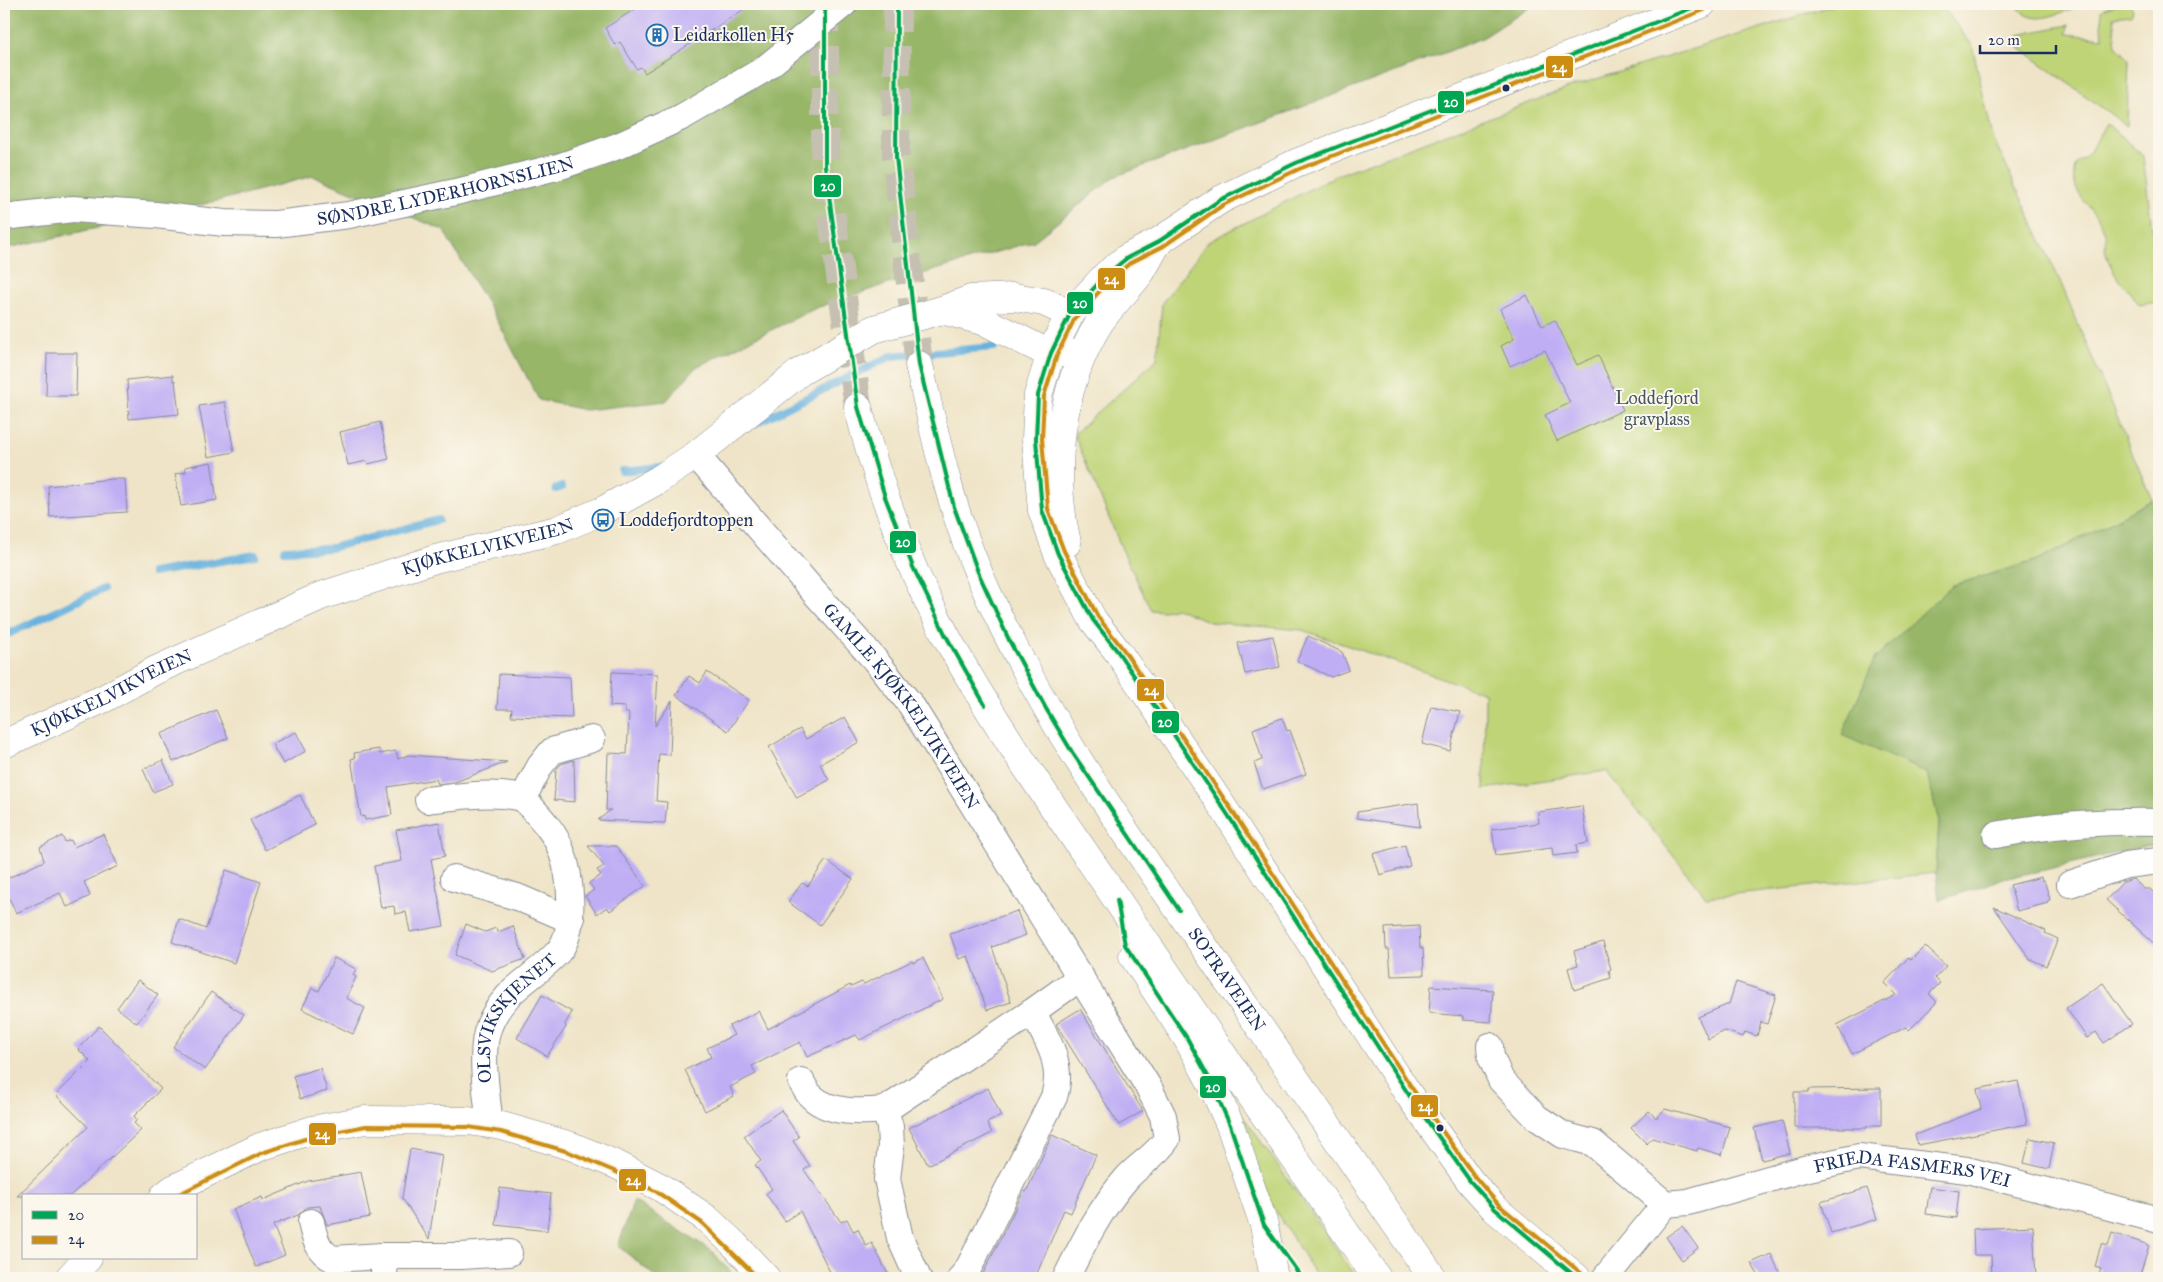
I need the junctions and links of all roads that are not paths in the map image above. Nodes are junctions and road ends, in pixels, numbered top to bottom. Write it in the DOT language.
graph roads {
  1 [pos="844,4"];
  2 [pos="1702,4"];
  3 [pos="4,217"];
  4 [pos="1158,242"];
  5 [pos="942,310"];
  6 [pos="1070,314"];
  7 [pos="1051,353"];
  8 [pos="1082,353"];
  9 [pos="919,365"];
  10 [pos="858,407"];
  11 [pos="696,455"];
  12 [pos="1080,597"];
  13 [pos="5,738"];
  14 [pos="592,739"];
  15 [pos="523,798"];
  16 [pos="428,800"];
  17 [pos="2159,822"];
  18 [pos="1996,835"];
  19 [pos="2159,861"];
  20 [pos="454,878"];
  21 [pos="2070,884"];
  22 [pos="1117,900"];
  23 [pos="570,920"];
  24 [pos="1080,977"];
  25 [pos="1032,1012"];
  26 [pos="1490,1046"];
  27 [pos="801,1081"];
  28 [pos="885,1110"];
  29 [pos="490,1124"];
  30 [pos="167,1194"];
  31 [pos="1665,1204"];
  32 [pos="2159,1220"];
  33 [pos="311,1222"];
  34 [pos="509,1253"];
  35 [pos="86,1260"];
  36 [pos="383,1267"];
  37 [pos="69,1278"];
  38 [pos="766,1278"];
  39 [pos="918,1278"];
  40 [pos="961,1278"];
  41 [pos="1066,1278"];
  42 [pos="1274,1278"];
  43 [pos="1377,1278"];
  44 [pos="1433,1278"];
  45 [pos="1577,1278"];
  46 [pos="1606,1278"];
  1 -- 3 [label="street, SØNDRE LYDERHORNSLIEN"];
  2 -- 4 [label="main road"];
  4 -- 6 [label="main road"];
  4 -- 8 [label="main road"];
  5 -- 6 [label="main road, KJØKKELVIKVEIEN"];
  5 -- 7 [label="main road"];
  5 -- 11 [label="main road, KJØKKELVIKVEIEN"];
  6 -- 7 [label="main road"];
  6 -- 8 [label="main road"];
  7 -- 8 [label="main road"];
  7 -- 12 [label="main road"];
  8 -- 12 [label="main road"];
  9 -- 44 [label="main road, SOTRAVEIEN"];
  10 -- 22 [label="main road"];
  11 -- 13 [label="main road, KJØKKELVIKVEIEN"];
  11 -- 24 [label="street, GAMLE KJØKKELVIKVEIEN"];
  12 -- 45 [label="main road"];
  14 -- 15 [label="street"];
  15 -- 16 [label="street"];
  15 -- 23 [label="street, OLSVIKSKJENET"];
  17 -- 18 [label="street"];
  19 -- 21 [label="street"];
  20 -- 23 [label="street"];
  22 -- 42 [label="main road"];
  22 -- 43 [label="main road"];
  23 -- 29 [label="street, OLSVIKSKJENET"];
  24 -- 25 [label="street"];
  24 -- 41 [label="street, GAMLE KJØKKELVIKVEIEN"];
  25 -- 28 [label="street"];
  25 -- 40 [label="street"];
  26 -- 31 [label="street"];
  27 -- 28 [label="street"];
  28 -- 39 [label="street"];
  29 -- 30 [label="main road"];
  29 -- 38 [label="main road"];
  31 -- 32 [label="street, FRIEDA FASMERS VEI"];
  31 -- 46 [label="street"];
  33 -- 36 [label="street"];
  34 -- 36 [label="street"];
  35 -- 37 [label="main road"];
}
